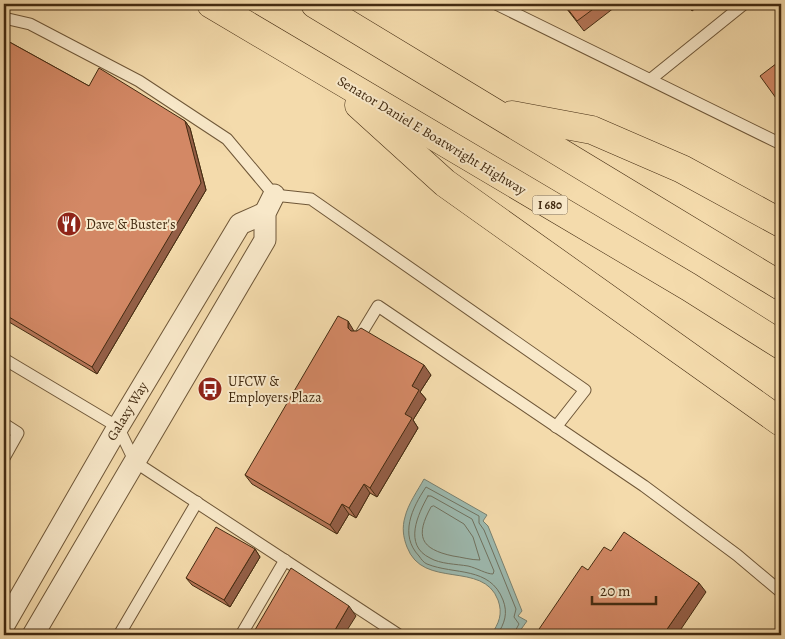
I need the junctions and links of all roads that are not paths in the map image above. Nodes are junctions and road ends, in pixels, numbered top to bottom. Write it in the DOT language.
graph roads {
  1 [pos="211,4"];
  2 [pos="315,4"];
  3 [pos="496,4"];
  4 [pos="744,4"];
  5 [pos="4,18"];
  6 [pos="318,67"];
  7 [pos="651,79"];
  8 [pos="496,112"];
  9 [pos="781,144"];
  10 [pos="269,204"];
  11 [pos="781,223"];
  12 [pos="781,286"];
  13 [pos="361,334"];
  14 [pos="781,345"];
  15 [pos="4,359"];
  16 [pos="781,422"];
  17 [pos="4,424"];
  18 [pos="118,427"];
  19 [pos="556,427"];
  20 [pos="4,458"];
  21 [pos="135,462"];
  22 [pos="197,502"];
  23 [pos="285,560"];
  24 [pos="781,592"];
  25 [pos="4,625"];
  26 [pos="34,635"];
  27 [pos="119,635"];
  28 [pos="241,635"];
  29 [pos="399,635"];
  1 -- 6 [label="highway, Senator Daniel E Boatwright Highway / I 680"];
  2 -- 8 [label="highway"];
  3 -- 7 [label="lane"];
  4 -- 7 [label="lane"];
  5 -- 10 [label="lane"];
  6 -- 14 [label="highway, Senator Daniel E Boatwright Highway / I 680"];
  6 -- 16 [label="highway"];
  7 -- 9 [label="lane"];
  8 -- 11 [label="highway"];
  8 -- 12 [label="highway"];
  10 -- 18 [label="street, Galaxy Way"];
  10 -- 19 [label="lane"];
  10 -- 21 [label="street"];
  13 -- 19 [label="lane"];
  15 -- 18 [label="lane"];
  17 -- 20 [label="lane"];
  18 -- 21 [label="lane"];
  18 -- 25 [label="street, Galaxy Way"];
  19 -- 24 [label="lane"];
  21 -- 22 [label="lane"];
  21 -- 26 [label="street"];
  22 -- 23 [label="lane"];
  22 -- 27 [label="lane"];
  23 -- 28 [label="lane"];
  23 -- 29 [label="lane"];
}
